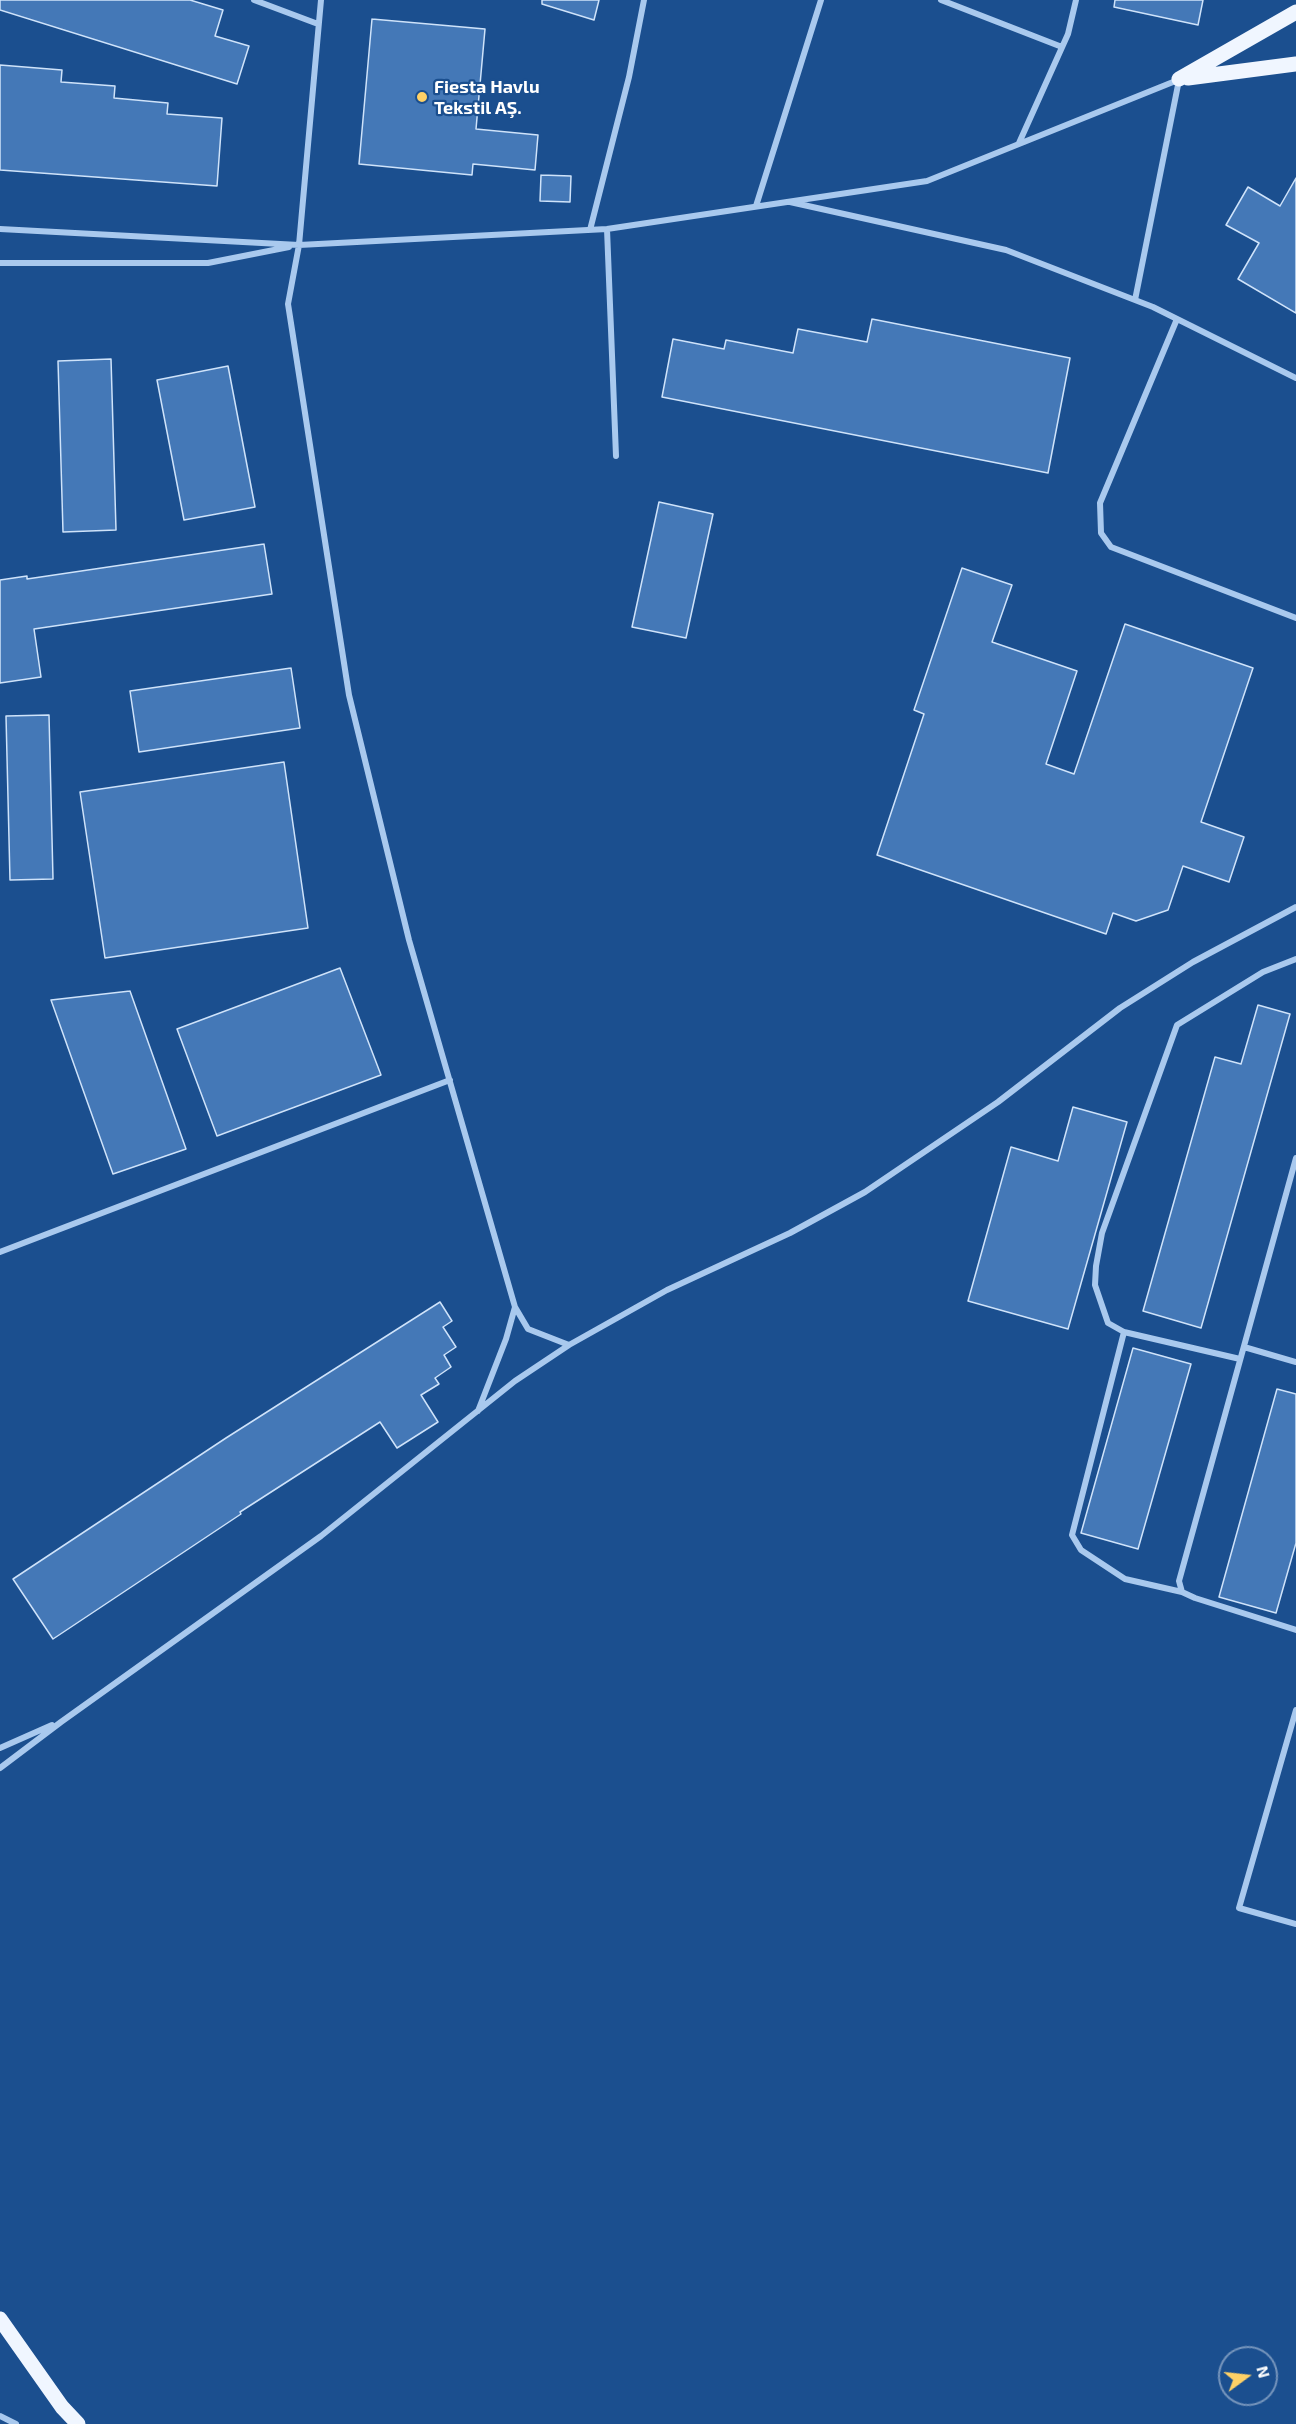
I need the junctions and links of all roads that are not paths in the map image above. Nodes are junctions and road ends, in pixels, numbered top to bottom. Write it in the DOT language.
graph roads {
  1 [pos="254,0"];
  2 [pos="321,0"];
  3 [pos="644,0"];
  4 [pos="821,0"];
  5 [pos="941,0"];
  6 [pos="1076,0"];
  7 [pos="1296,12"];
  8 [pos="318,24"];
  9 [pos="1062,47"];
  10 [pos="1296,64"];
  11 [pos="1179,79"];
  12 [pos="1019,143"];
  13 [pos="787,202"];
  14 [pos="756,206"];
  15 [pos="0,229"];
  16 [pos="607,229"];
  17 [pos="590,230"];
  18 [pos="299,245"];
  19 [pos="0,263"];
  20 [pos="1135,300"];
  21 [pos="1177,319"];
  22 [pos="1296,378"];
  23 [pos="616,456"];
  24 [pos="1296,618"];
  25 [pos="1296,907"];
  26 [pos="1296,959"];
  27 [pos="450,1080"];
  28 [pos="1296,1158"];
  29 [pos="0,1252"];
  30 [pos="514,1307"];
  31 [pos="1124,1332"];
  32 [pos="569,1345"];
  33 [pos="1244,1347"];
  34 [pos="1240,1359"];
  35 [pos="1296,1362"];
  36 [pos="477,1412"];
  37 [pos="1182,1592"];
  38 [pos="1296,1630"];
  39 [pos="1296,1710"];
  40 [pos="61,1722"];
  41 [pos="0,1748"];
  42 [pos="0,1768"];
  43 [pos="1296,1924"];
  44 [pos="0,2319"];
  45 [pos="0,2416"];
  46 [pos="16,2424"];
  47 [pos="78,2424"];
  1 -- 8 [label="street"];
  2 -- 8 [label="street"];
  3 -- 17 [label="street"];
  4 -- 14 [label="street"];
  5 -- 9 [label="street"];
  6 -- 9 [label="street"];
  7 -- 11 [label="main road"];
  8 -- 18 [label="street"];
  9 -- 12 [label="street"];
  10 -- 11 [label="main road"];
  11 -- 12 [label="street"];
  11 -- 20 [label="street"];
  12 -- 13 [label="street"];
  13 -- 14 [label="street"];
  13 -- 20 [label="street"];
  14 -- 16 [label="street"];
  15 -- 18 [label="street"];
  16 -- 17 [label="street"];
  16 -- 23 [label="street"];
  17 -- 18 [label="street"];
  18 -- 19 [label="street"];
  18 -- 27 [label="street"];
  20 -- 21 [label="street"];
  21 -- 22 [label="street"];
  21 -- 24 [label="street"];
  25 -- 32 [label="street"];
  26 -- 31 [label="street"];
  27 -- 29 [label="street"];
  27 -- 30 [label="street"];
  28 -- 33 [label="street"];
  30 -- 32 [label="street"];
  30 -- 36 [label="street"];
  31 -- 34 [label="street"];
  31 -- 37 [label="street"];
  32 -- 36 [label="street"];
  33 -- 34 [label="street"];
  33 -- 35 [label="street"];
  34 -- 37 [label="street"];
  36 -- 40 [label="street"];
  37 -- 38 [label="street"];
  39 -- 43 [label="street"];
  40 -- 41 [label="street"];
  40 -- 42 [label="street"];
  44 -- 47 [label="main road"];
  45 -- 46 [label="street"];
}
